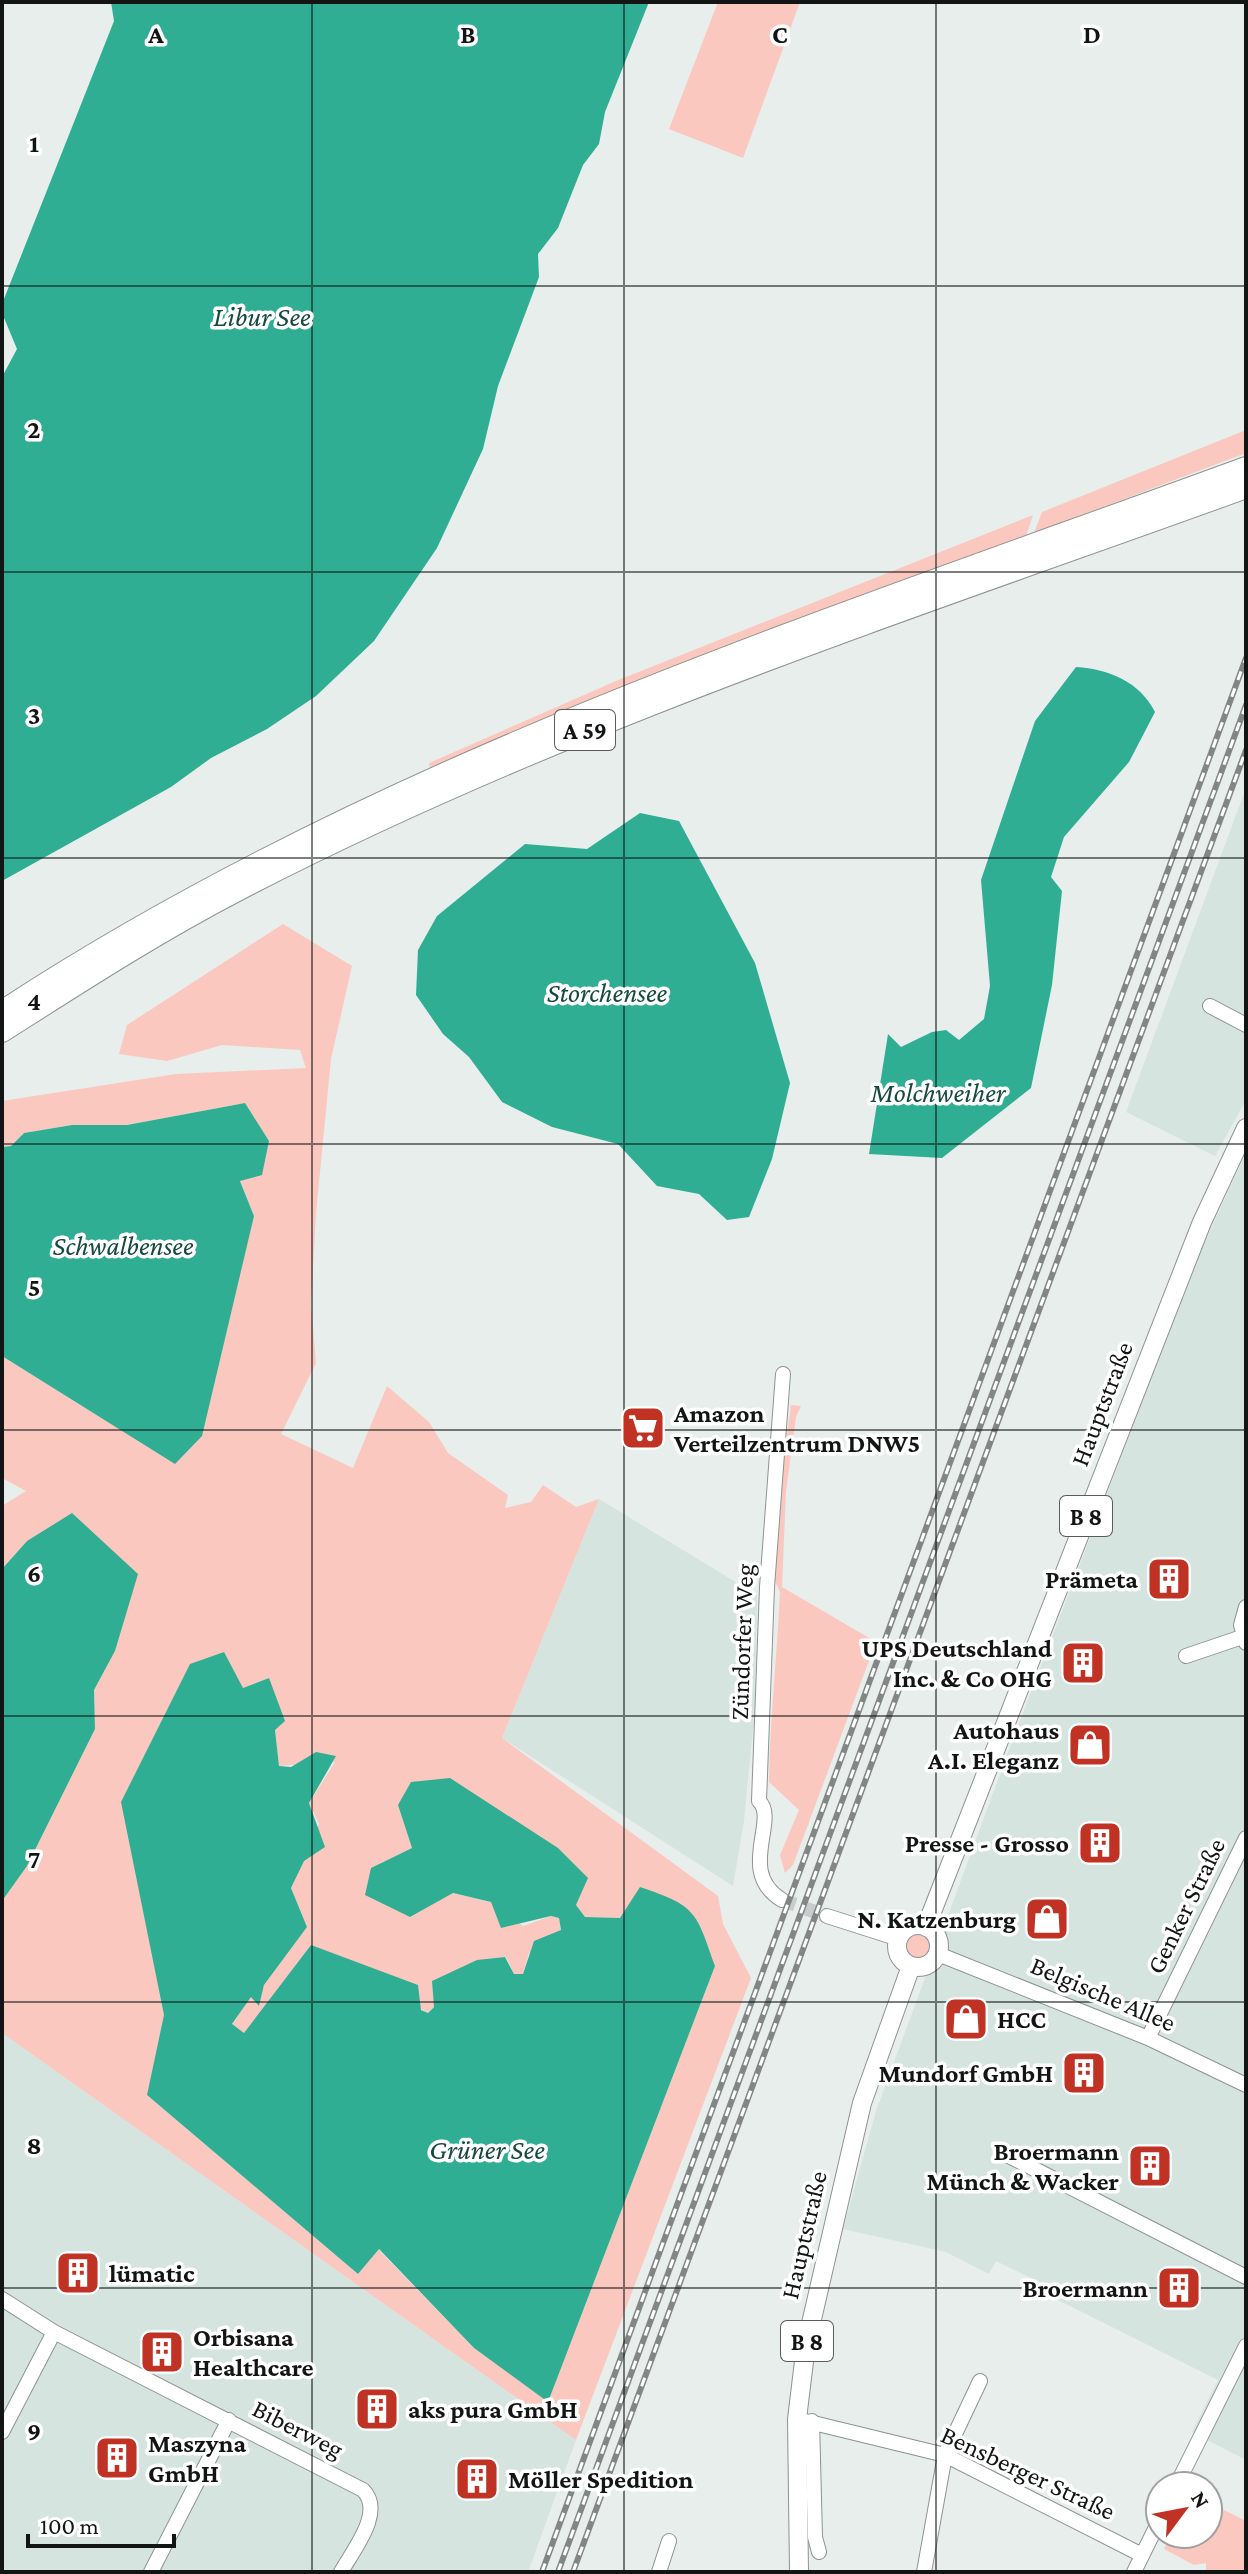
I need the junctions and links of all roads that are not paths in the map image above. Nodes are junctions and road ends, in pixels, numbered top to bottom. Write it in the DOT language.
graph roads {
  1 [pos="1246,468"];
  2 [pos="1246,487"];
  3 [pos="1210,1006"];
  4 [pos="2,1012"];
  5 [pos="1246,1025"];
  6 [pos="2,1031"];
  7 [pos="1246,1128"];
  8 [pos="783,1374"];
  9 [pos="1246,1607"];
  10 [pos="1244,1640"];
  11 [pos="1186,1656"];
  12 [pos="1246,1838"];
  13 [pos="782,1900"];
  14 [pos="827,1916"];
  15 [pos="926,1927"];
  16 [pos="899,1939"];
  17 [pos="938,1954"];
  18 [pos="911,1966"];
  19 [pos="1148,2038"];
  20 [pos="1246,2085"];
  21 [pos="1009,2156"];
  22 [pos="1246,2277"];
  23 [pos="2,2299"];
  24 [pos="54,2332"];
  25 [pos="1246,2346"];
  26 [pos="980,2381"];
  27 [pos="229,2420"];
  28 [pos="805,2420"];
  29 [pos="2,2432"];
  30 [pos="945,2455"];
  31 [pos="1184,2470"];
  32 [pos="669,2541"];
  33 [pos="1144,2550"];
  34 [pos="819,2552"];
  35 [pos="1142,2555"];
  36 [pos="151,2572"];
  37 [pos="341,2572"];
  38 [pos="659,2572"];
  39 [pos="799,2572"];
  40 [pos="924,2572"];
  41 [pos="1134,2572"];
  1 -- 4 [label="highway, A 59"];
  2 -- 6 [label="highway, A 59"];
  3 -- 5 [label="street"];
  7 -- 15 [label="main road, Hauptstraße / B 8"];
  8 -- 13 [label="street, Zündorfer Weg"];
  9 -- 10 [label="street"];
  10 -- 11 [label="street"];
  12 -- 19 [label="street, Genker Straße"];
  14 -- 16 [label="street"];
  15 -- 16 [label="main road"];
  15 -- 17 [label="main road"];
  16 -- 18 [label="main road"];
  17 -- 18 [label="main road"];
  17 -- 19 [label="street, Belgische Allee"];
  18 -- 28 [label="main road, Hauptstraße / B 8"];
  19 -- 20 [label="street, Belgische Allee"];
  21 -- 22 [label="street"];
  23 -- 24 [label="street, Biberweg"];
  24 -- 27 [label="street, Biberweg"];
  24 -- 29 [label="street"];
  25 -- 31 [label="street"];
  26 -- 30 [label="street"];
  27 -- 36 [label="street"];
  27 -- 37 [label="street, Biberweg"];
  28 -- 30 [label="street, Bensberger Straße"];
  28 -- 34 [label="street, Hauptstraße"];
  28 -- 39 [label="main road, Hauptstraße / B 8"];
  30 -- 35 [label="street, Bensberger Straße"];
  30 -- 40 [label="street"];
  32 -- 38 [label="street"];
  33 -- 35 [label="street"];
  35 -- 41 [label="street"];
}
